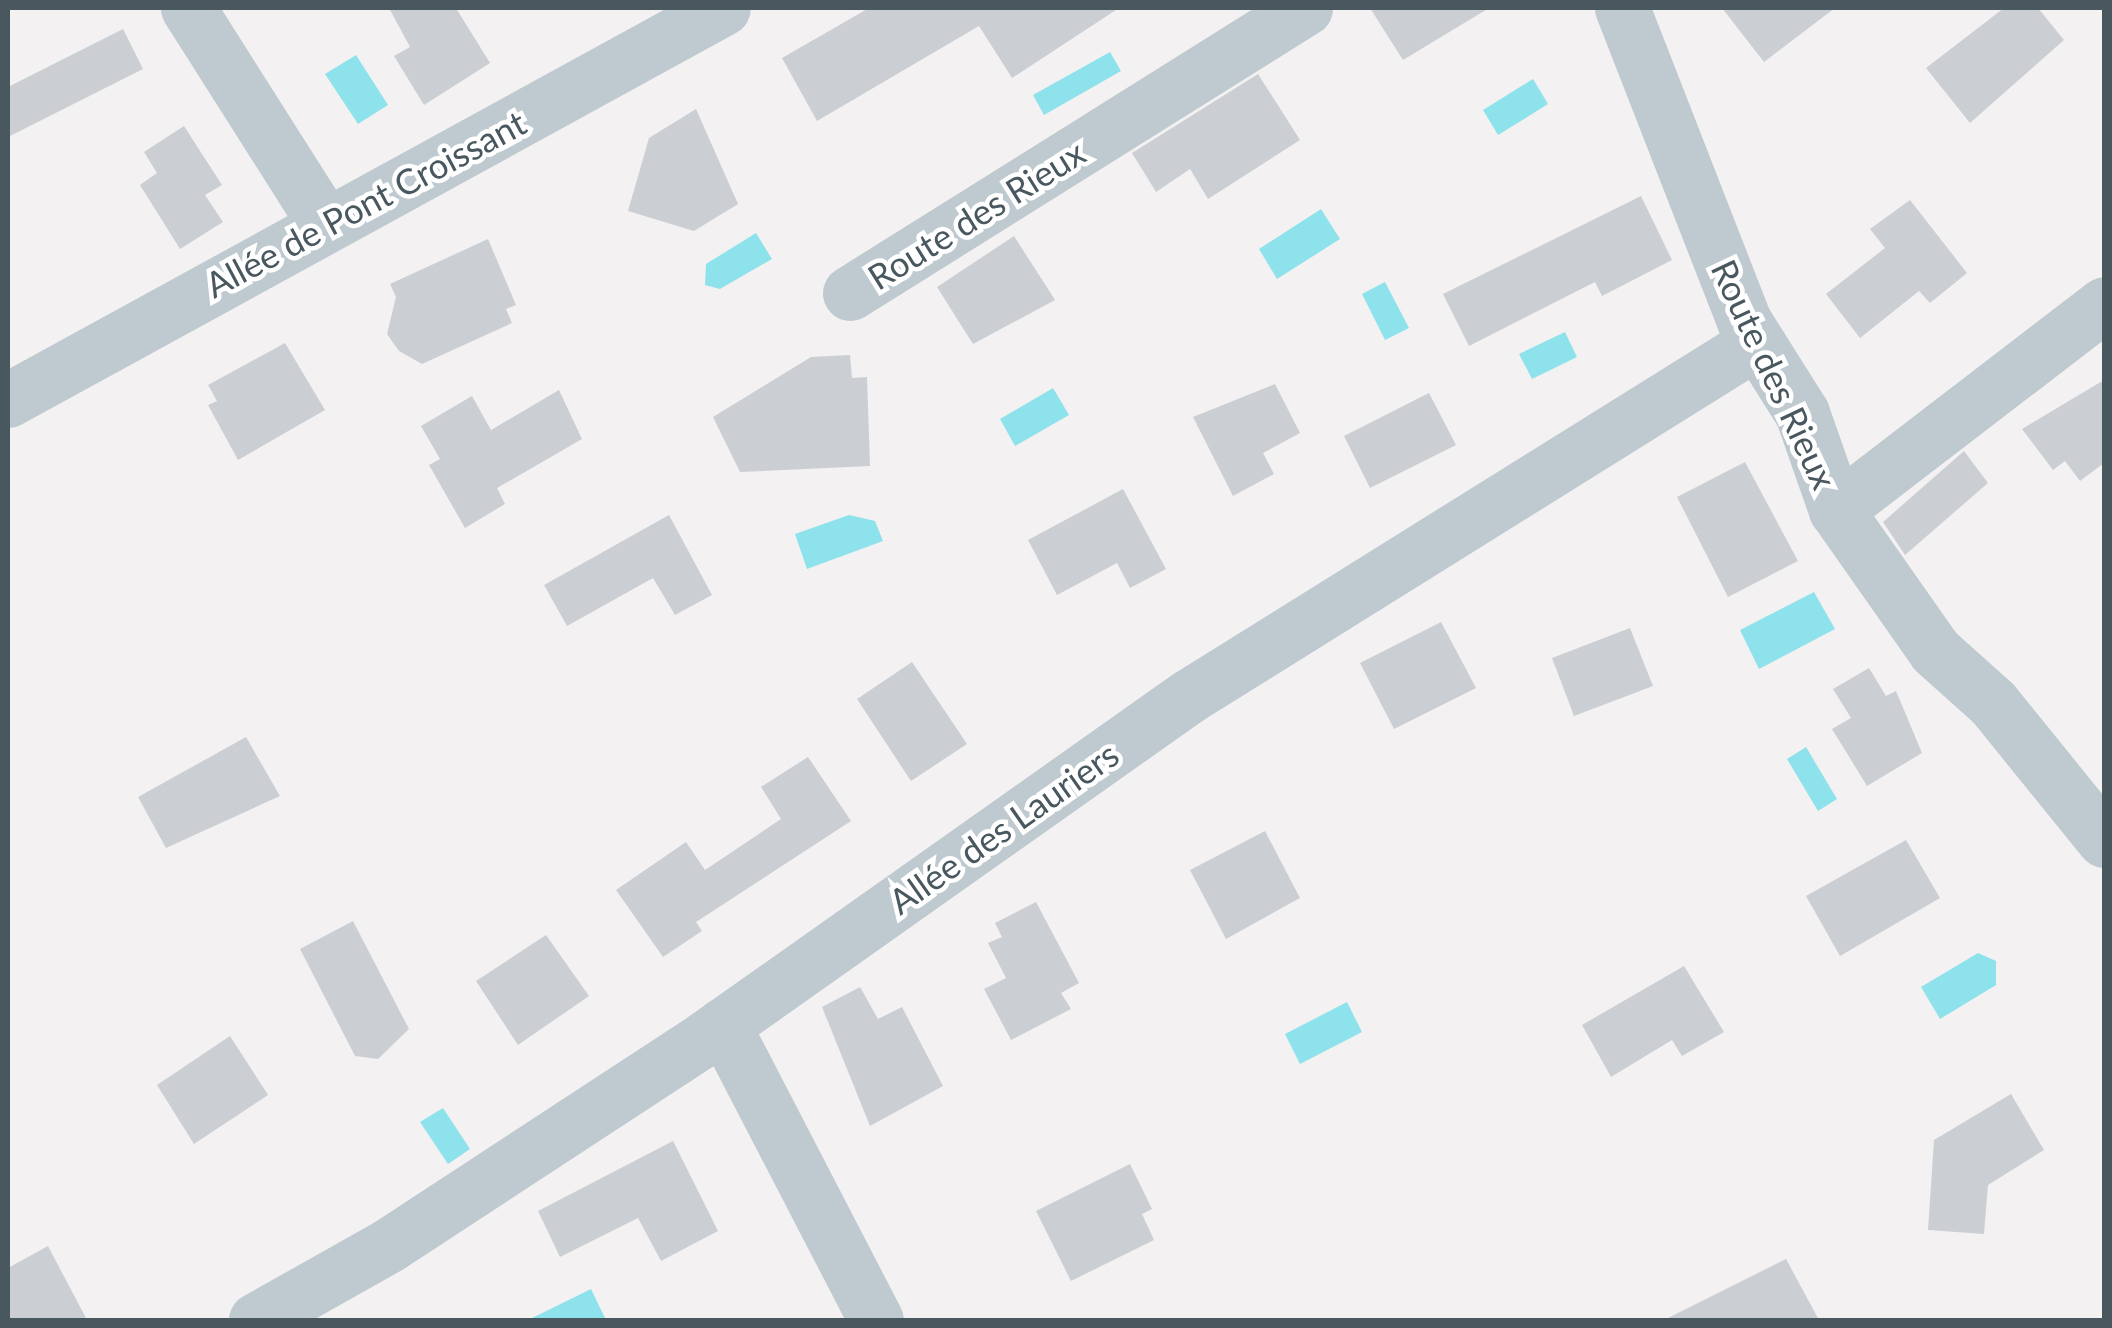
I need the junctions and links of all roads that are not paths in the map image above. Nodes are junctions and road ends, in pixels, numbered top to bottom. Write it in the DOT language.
graph roads {
  1 [pos="188,8"];
  2 [pos="724,8"];
  3 [pos="1305,8"];
  4 [pos="1622,8"];
  5 [pos="325,224"];
  6 [pos="850,293"];
  7 [pos="2104,304"];
  8 [pos="1755,342"];
  9 [pos="8,400"];
  10 [pos="1836,510"];
  11 [pos="2104,840"];
  12 [pos="723,1026"];
  13 [pos="256,1320"];
  14 [pos="876,1320"];
  1 -- 5 [label="street"];
  2 -- 5 [label="street, Allée de Pont Croissant"];
  3 -- 6 [label="street, Route des Rieux"];
  4 -- 8 [label="street, Route des Rieux"];
  5 -- 9 [label="street, Allée de Pont Croissant"];
  7 -- 10 [label="street"];
  8 -- 10 [label="street, Route des Rieux"];
  8 -- 12 [label="street, Allée des Lauriers"];
  10 -- 11 [label="street, Route des Rieux"];
  12 -- 13 [label="street, Allée des Lauriers"];
  12 -- 14 [label="street"];
}
